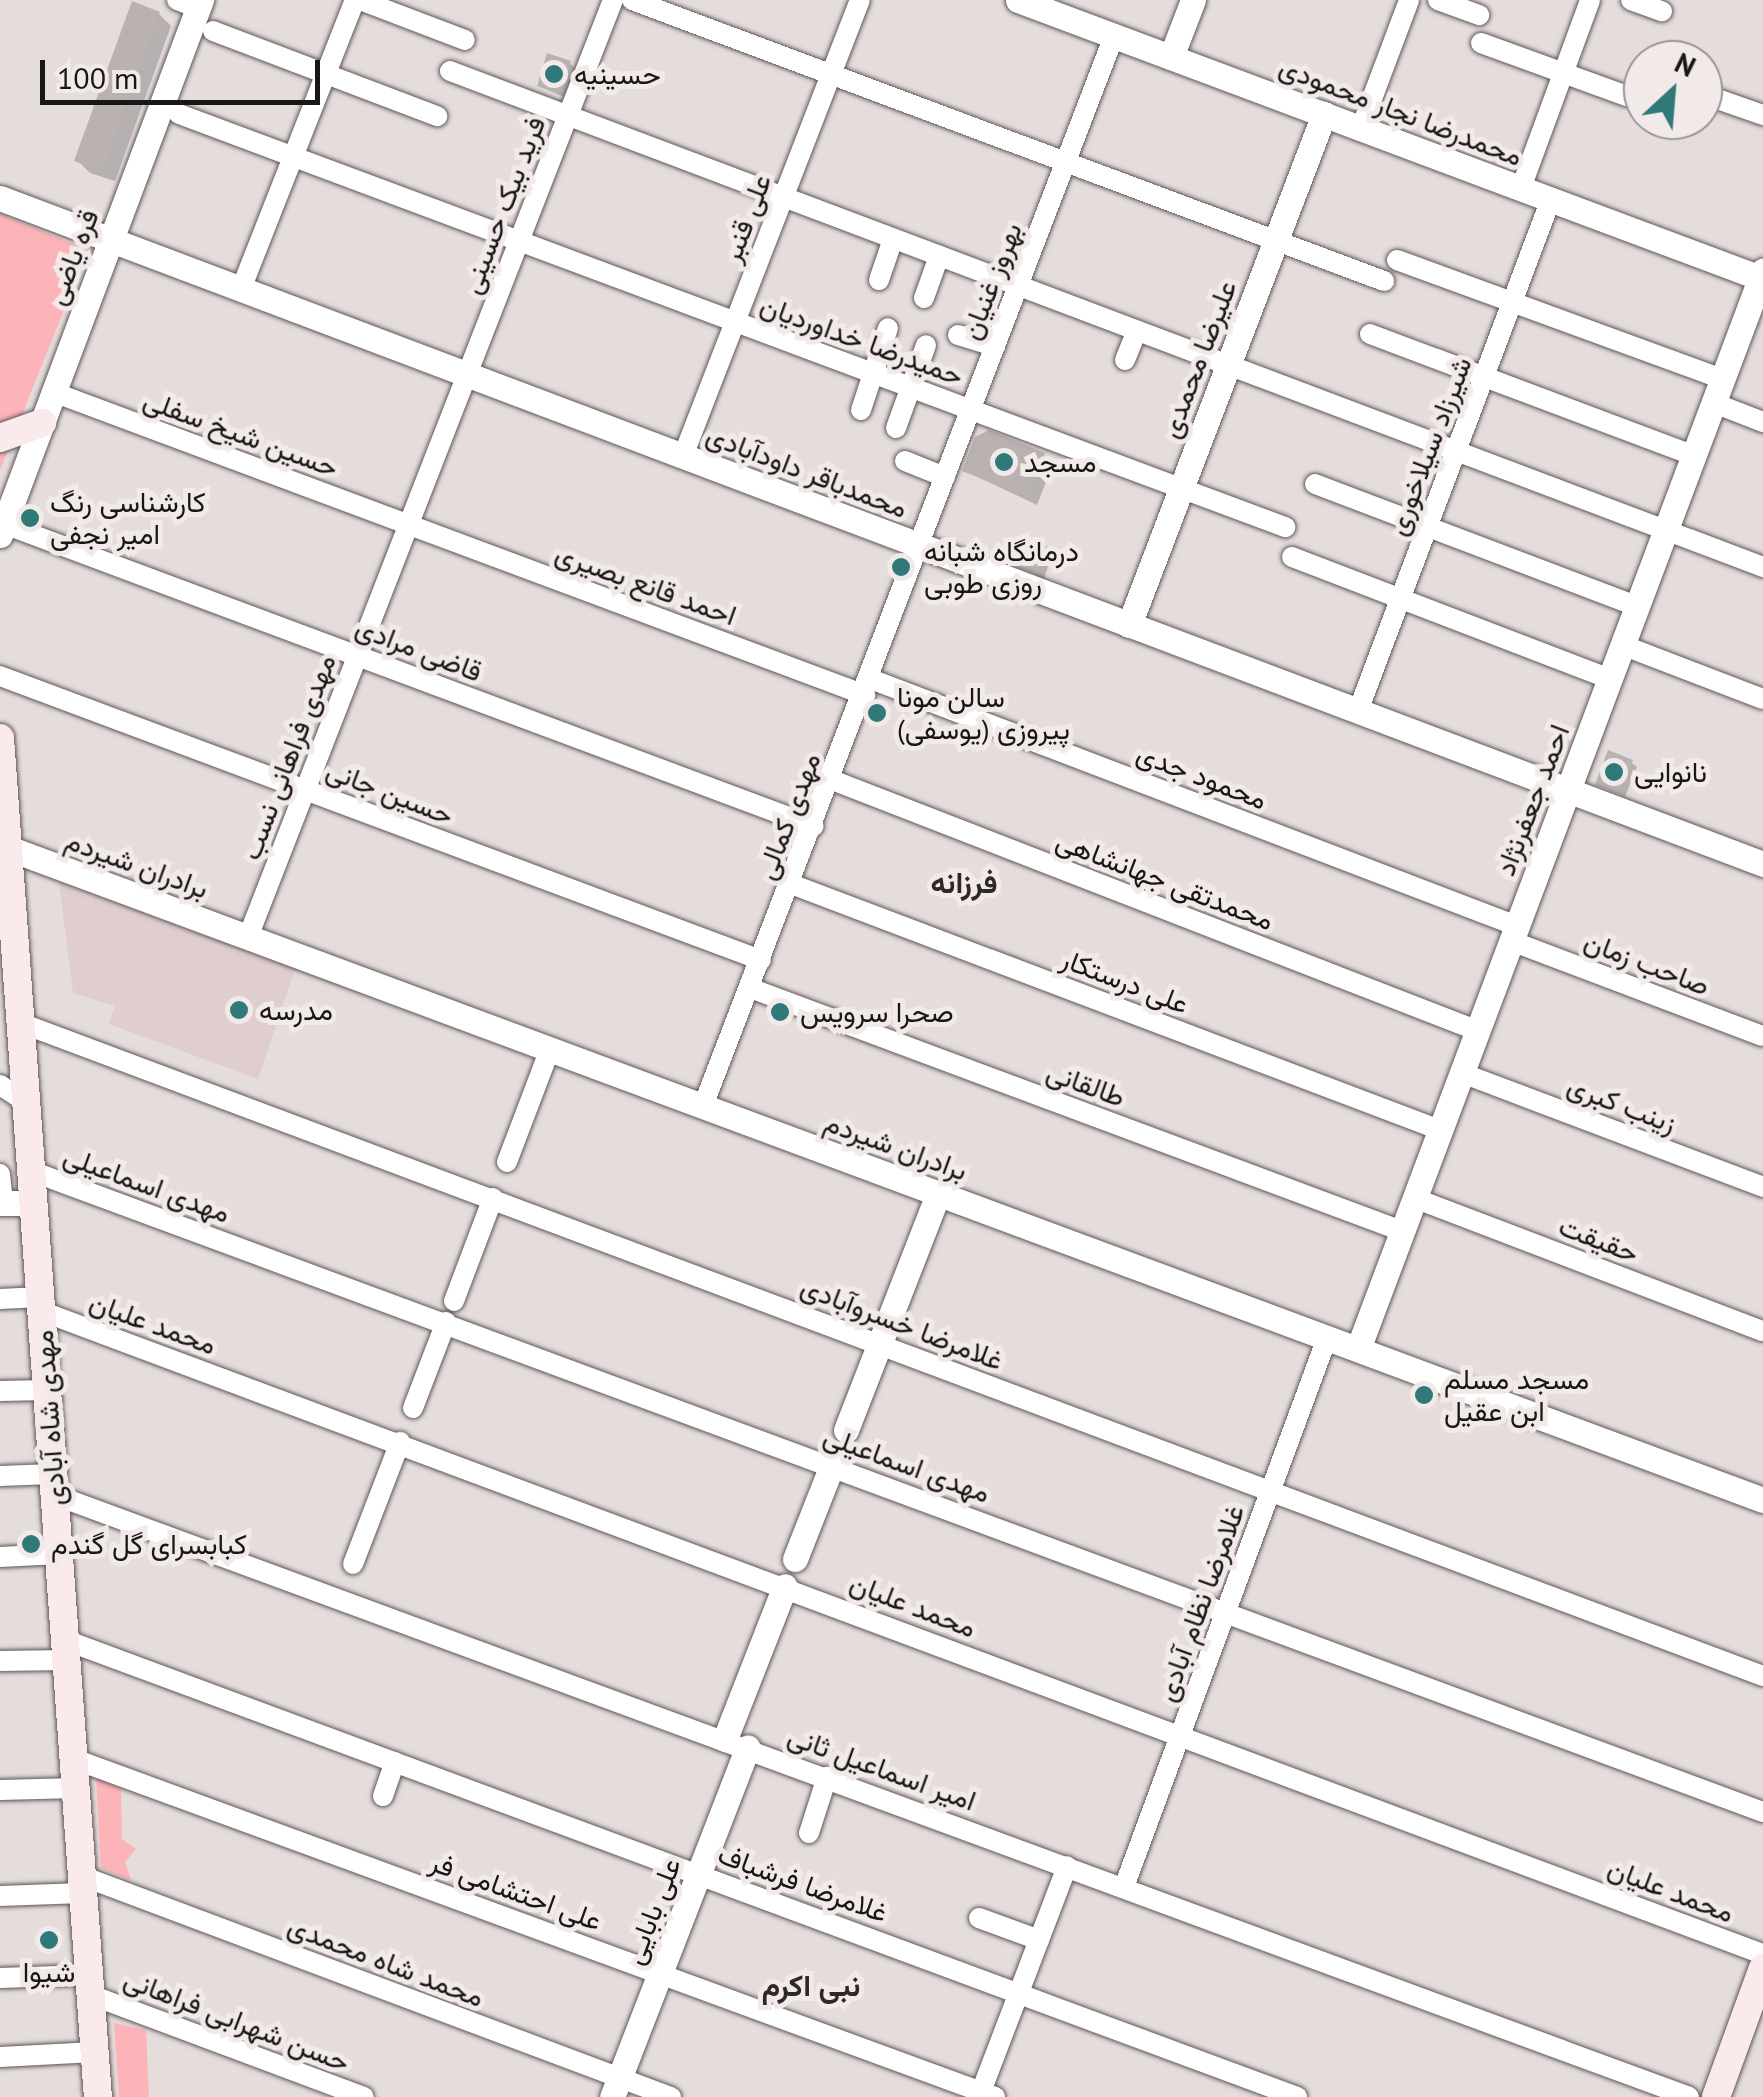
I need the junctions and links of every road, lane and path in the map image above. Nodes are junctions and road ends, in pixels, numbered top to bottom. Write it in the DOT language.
graph roads {
  1 [pos="357,0"];
  2 [pos="613,0"];
  3 [pos="632,0"];
  4 [pos="860,0"];
  5 [pos="1018,0"];
  6 [pos="1193,0"];
  7 [pos="1409,0"];
  8 [pos="1438,0"];
  9 [pos="1590,0"];
  10 [pos="1631,0"];
  11 [pos="192,3"];
  12 [pos="1060,8"];
  13 [pos="1662,12"];
  14 [pos="1479,15"];
  15 [pos="213,31"];
  16 [pos="1114,36"];
  17 [pos="466,40"];
  18 [pos="1480,43"];
  19 [pos="1172,58"];
  20 [pos="450,72"];
  21 [pos="1564,73"];
  22 [pos="326,74"];
  23 [pos="831,74"];
  24 [pos="1623,95"];
  25 [pos="1723,101"];
  26 [pos="178,114"];
  27 [pos="1324,114"];
  28 [pos="438,116"];
  29 [pos="568,116"];
  30 [pos="1763,116"];
  31 [pos="1361,128"];
  32 [pos="293,157"];
  33 [pos="1066,162"];
  34 [pos="1522,188"];
  35 [pos="0,198"];
  36 [pos="784,198"];
  37 [pos="1551,200"];
  38 [pos="893,239"];
  39 [pos="111,240"];
  40 [pos="1276,240"];
  41 [pos="519,241"];
  42 [pos="939,256"];
  43 [pos="1398,260"];
  44 [pos="1762,276"];
  45 [pos="879,280"];
  46 [pos="1384,281"];
  47 [pos="1018,286"];
  48 [pos="241,289"];
  49 [pos="924,298"];
  50 [pos="1512,302"];
  51 [pos="735,322"];
  52 [pos="888,328"];
  53 [pos="1137,331"];
  54 [pos="1370,334"];
  55 [pos="958,336"];
  56 [pos="926,344"];
  57 [pos="996,346"];
  58 [pos="1125,360"];
  59 [pos="1228,365"];
  60 [pos="467,374"];
  61 [pos="874,376"];
  62 [pos="1484,377"];
  63 [pos="913,386"];
  64 [pos="1718,391"];
  65 [pos="54,392"];
  66 [pos="860,410"];
  67 [pos="971,410"];
  68 [pos="1763,422"];
  69 [pos="42,424"];
  70 [pos="896,428"];
  71 [pos="0,438"];
  72 [pos="1456,452"];
  73 [pos="683,456"];
  74 [pos="1694,456"];
  75 [pos="905,461"];
  76 [pos="945,477"];
  77 [pos="12,479"];
  78 [pos="1315,484"];
  79 [pos="1181,488"];
  80 [pos="408,524"];
  81 [pos="1285,527"];
  82 [pos="1428,528"];
  83 [pos="2,529"];
  84 [pos="1666,530"];
  85 [pos="919,545"];
  86 [pos="1292,557"];
  87 [pos="1763,568"];
  88 [pos="1401,599"];
  89 [pos="1637,606"];
  90 [pos="1129,624"];
  91 [pos="1622,645"];
  92 [pos="358,655"];
  93 [pos="0,676"];
  94 [pos="1610,679"];
  95 [pos="866,686"];
  96 [pos="1763,699"];
  97 [pos="1358,711"];
  98 [pos="0,738"];
  99 [pos="832,780"];
  100 [pos="305,790"];
  101 [pos="1568,790"];
  102 [pos="2,792"];
  103 [pos="813,826"];
  104 [pos="8,848"];
  105 [pos="1763,864"];
  106 [pos="791,884"];
  107 [pos="7,922"];
  108 [pos="1514,933"];
  109 [pos="248,937"];
  110 [pos="761,960"];
  111 [pos="750,988"];
  112 [pos="20,1022"];
  113 [pos="1478,1030"];
  114 [pos="1763,1036"];
  115 [pos="550,1049"];
  116 [pos="1462,1073"];
  117 [pos="0,1085"];
  118 [pos="26,1102"];
  119 [pos="704,1106"];
  120 [pos="1440,1130"];
  121 [pos="507,1162"];
  122 [pos="31,1171"];
  123 [pos="0,1174"];
  124 [pos="1763,1187"];
  125 [pos="938,1194"];
  126 [pos="493,1198"];
  127 [pos="1414,1198"];
  128 [pos="1,1203"];
  129 [pos="34,1203"];
  130 [pos="1402,1231"];
  131 [pos="0,1299"];
  132 [pos="41,1304"];
  133 [pos="450,1312"];
  134 [pos="1763,1332"];
  135 [pos="1327,1338"];
  136 [pos="880,1344"];
  137 [pos="1358,1350"];
  138 [pos="47,1390"];
  139 [pos="0,1391"];
  140 [pos="413,1408"];
  141 [pos="846,1430"];
  142 [pos="400,1442"];
  143 [pos="832,1465"];
  144 [pos="0,1476"];
  145 [pos="54,1484"];
  146 [pos="1270,1491"];
  147 [pos="1763,1500"];
  148 [pos="59,1554"];
  149 [pos="0,1557"];
  150 [pos="795,1559"];
  151 [pos="354,1564"];
  152 [pos="784,1586"];
  153 [pos="1226,1612"];
  154 [pos="66,1650"];
  155 [pos="0,1661"];
  156 [pos="1763,1676"];
  157 [pos="1180,1735"];
  158 [pos="736,1743"];
  159 [pos="74,1759"];
  160 [pos="395,1762"];
  161 [pos="827,1777"];
  162 [pos="76,1788"];
  163 [pos="0,1790"];
  164 [pos="383,1796"];
  165 [pos="1763,1812"];
  166 [pos="809,1834"];
  167 [pos="1067,1866"];
  168 [pos="698,1874"];
  169 [pos="83,1884"];
  170 [pos="1124,1887"];
  171 [pos="0,1896"];
  172 [pos="979,1918"];
  173 [pos="1039,1940"];
  174 [pos="1763,1954"];
  175 [pos="660,1973"];
  176 [pos="0,1978"];
  177 [pos="1761,1980"];
  178 [pos="90,1985"];
  179 [pos="1018,1993"];
  180 [pos="95,2052"];
  181 [pos="0,2056"];
  182 [pos="616,2087"];
  183 [pos="985,2095"];
  184 [pos="98,2097"];
  185 [pos="364,2097"];
  186 [pos="671,2097"];
  187 [pos="1297,2097"];
  188 [pos="1689,2097"];
  189 [pos="1716,2097"];
  1 -- 17 [label="street"];
  1 -- 22 [label="street"];
  2 -- 29 [label="street, فرید بیک حسینی"];
  3 -- 23 [label="street"];
  4 -- 23 [label="street, علی قنبر"];
  5 -- 12 [label="street, محمدرضا نجار محمودی"];
  6 -- 19 [label="street"];
  7 -- 31 [label="street"];
  8 -- 14 [label="street"];
  9 -- 21 [label="street"];
  10 -- 13 [label="street"];
  11 -- 39 [label="street, قره یاضی"];
  12 -- 16 [label="street, محمدرضا نجار محمودی"];
  15 -- 22 [label="street"];
  16 -- 19 [label="street, محمدرضا نجار محمودی"];
  16 -- 33 [label="street, بهروز غنیان"];
  18 -- 21 [label="street"];
  19 -- 27 [label="street, محمدرضا نجار محمودی"];
  20 -- 29 [label="street"];
  21 -- 24 [label="street"];
  21 -- 34 [label="street"];
  22 -- 28 [label="street"];
  22 -- 32 [label="street"];
  23 -- 33 [label="street"];
  23 -- 36 [label="street, علی قنبر"];
  25 -- 30 [label="street"];
  26 -- 32 [label="street, حمیدرضا خداوردیان"];
  27 -- 31 [label="street, محمدرضا نجار محمودی"];
  27 -- 40 [label="street, علیرضا محمدی"];
  29 -- 36 [label="street"];
  29 -- 41 [label="street, فرید بیک حسینی"];
  31 -- 34 [label="street, محمدرضا نجار محمودی"];
  32 -- 41 [label="street, حمیدرضا خداوردیان"];
  32 -- 48 [label="street"];
  33 -- 40 [label="street"];
  33 -- 47 [label="street, بهروز غنیان"];
  34 -- 37 [label="street, محمدرضا نجار محمودی"];
  35 -- 39 [label="street, محمدباقر داودآبادی"];
  36 -- 38 [label="street"];
  36 -- 51 [label="street, علی قنبر"];
  37 -- 44 [label="street, محمدرضا نجار محمودی"];
  37 -- 50 [label="street, شیرزاد سیلاخوری"];
  38 -- 42 [label="street"];
  38 -- 45 [label="street"];
  39 -- 48 [label="street, محمدباقر داودآبادی"];
  39 -- 65 [label="street, قره یاضی"];
  40 -- 46 [label="street"];
  40 -- 59 [label="street, علیرضا محمدی"];
  41 -- 51 [label="street, حمیدرضا خداوردیان"];
  41 -- 60 [label="street, فرید بیک حسینی"];
  42 -- 47 [label="street"];
  42 -- 49 [label="street"];
  43 -- 50 [label="street"];
  44 -- 64 [label="street, احمد جعفرنژاد"];
  47 -- 53 [label="street"];
  47 -- 57 [label="street, بهروز غنیان"];
  48 -- 60 [label="street, محمدباقر داودآبادی"];
  50 -- 62 [label="street, شیرزاد سیلاخوری"];
  50 -- 64 [label="street"];
  51 -- 61 [label="street, حمیدرضا خداوردیان"];
  51 -- 73 [label="street, علی قنبر"];
  52 -- 61 [label="street"];
  53 -- 58 [label="street"];
  53 -- 59 [label="street"];
  54 -- 62 [label="street"];
  55 -- 57 [label="street"];
  56 -- 63 [label="street"];
  57 -- 67 [label="street, بهروز غنیان"];
  59 -- 72 [label="street"];
  59 -- 79 [label="street, علیرضا محمدی"];
  60 -- 73 [label="street, محمدباقر داودآبادی"];
  60 -- 80 [label="street, مهدی فراهانی نسب"];
  61 -- 63 [label="street, حمیدرضا خداوردیان"];
  61 -- 66 [label="street"];
  62 -- 72 [label="street, شیرزاد سیلاخوری"];
  62 -- 74 [label="street"];
  63 -- 67 [label="street, حمیدرضا خداوردیان"];
  63 -- 70 [label="street"];
  64 -- 68 [label="street"];
  64 -- 74 [label="street, احمد جعفرنژاد"];
  65 -- 69 [label="street, قره یاضی"];
  65 -- 80 [label="street, حسین شیخ سفلی"];
  67 -- 76 [label="street, بهروز غنیان"];
  67 -- 79 [label="street, حمیدرضا خداوردیان"];
  69 -- 71 [label="main road"];
  69 -- 77 [label="street, قره یاضی"];
  72 -- 82 [label="street, شیرزاد سیلاخوری"];
  72 -- 84 [label="street"];
  73 -- 85 [label="street, محمدباقر داودآبادی"];
  74 -- 84 [label="street, احمد جعفرنژاد"];
  75 -- 76 [label="street"];
  76 -- 85 [label="street, بهروز غنیان"];
  77 -- 83 [label="street, قره یاضی"];
  78 -- 82 [label="street"];
  79 -- 81 [label="street, حمیدرضا خداوردیان"];
  79 -- 90 [label="street, علیرضا محمدی"];
  80 -- 92 [label="street, مهدی فراهانی نسب"];
  80 -- 95 [label="street, احمد قانع بصیری"];
  82 -- 88 [label="street, شیرزاد سیلاخوری"];
  82 -- 89 [label="street"];
  83 -- 92 [label="street, قاضی مرادی"];
  84 -- 87 [label="street"];
  84 -- 89 [label="street, احمد جعفرنژاد"];
  85 -- 90 [label="street, محمدباقر داودآبادی"];
  85 -- 95 [label="street, مهدی کمالی"];
  86 -- 88 [label="street"];
  88 -- 94 [label="street"];
  88 -- 97 [label="street, شیرزاد سیلاخوری"];
  89 -- 91 [label="street, احمد جعفرنژاد"];
  90 -- 97 [label="street, محمدباقر داودآبادی"];
  91 -- 94 [label="street, احمد جعفرنژاد"];
  91 -- 96 [label="street"];
  92 -- 100 [label="street, مهدی فراهانی نسب"];
  92 -- 103 [label="street, قاضی مرادی"];
  93 -- 100 [label="street, حسین جانی"];
  94 -- 101 [label="street, احمد جعفرنژاد"];
  95 -- 99 [label="street, مهدی کمالی"];
  95 -- 108 [label="street, محمود جدی"];
  97 -- 101 [label="street, محمدباقر داودآبادی"];
  98 -- 102 [label="main road, مهدی شاه آبادی"];
  99 -- 103 [label="street, مهدی کمالی"];
  99 -- 113 [label="street, محمدتقی جهانشاهی"];
  100 -- 109 [label="street, مهدی فراهانی نسب"];
  100 -- 110 [label="street, حسین جانی"];
  101 -- 105 [label="street, محمدباقر داودآبادی"];
  101 -- 108 [label="street, احمد جعفرنژاد"];
  102 -- 104 [label="main road, مهدی شاه آبادی"];
  103 -- 106 [label="street, مهدی کمالی"];
  104 -- 107 [label="main road, مهدی شاه آبادی"];
  104 -- 109 [label="street, برادران شیردم"];
  106 -- 110 [label="street, مهدی کمالی"];
  106 -- 120 [label="street, علی درستکار"];
  107 -- 112 [label="main road, مهدی شاه آبادی"];
  108 -- 113 [label="street, احمد جعفرنژاد"];
  108 -- 114 [label="street, صاحب زمان"];
  109 -- 115 [label="street, برادران شیردم"];
  110 -- 111 [label="street, مهدی کمالی"];
  111 -- 119 [label="street, مهدی کمالی"];
  111 -- 130 [label="street, طالقانی"];
  112 -- 118 [label="main road, مهدی شاه آبادی"];
  112 -- 126 [label="street, غلامرضا خسروآبادی"];
  113 -- 116 [label="street, احمد جعفرنژاد"];
  115 -- 119 [label="street, برادران شیردم"];
  115 -- 121 [label="street"];
  116 -- 120 [label="street, احمد جعفرنژاد"];
  116 -- 124 [label="street, زینب کبری"];
  117 -- 118 [label="street"];
  118 -- 122 [label="main road, مهدی شاه آبادی"];
  119 -- 125 [label="street, برادران شیردم"];
  120 -- 127 [label="street, احمد جعفرنژاد"];
  122 -- 129 [label="main road, مهدی شاه آبادی"];
  122 -- 133 [label="street, مهدی اسماعیلی"];
  123 -- 128 [label="street"];
  125 -- 135 [label="street, برادران شیردم"];
  125 -- 136 [label="street"];
  126 -- 133 [label="street"];
  126 -- 136 [label="street, غلامرضا خسروآبادی"];
  127 -- 130 [label="street, احمد جعفرنژاد"];
  127 -- 134 [label="street, حقیقت"];
  128 -- 129 [label="street"];
  129 -- 132 [label="main road, مهدی شاه آبادی"];
  130 -- 137 [label="street, احمد جعفرنژاد"];
  131 -- 132 [label="street"];
  132 -- 138 [label="main road, مهدی شاه آبادی"];
  132 -- 142 [label="street, محمد علیان"];
  133 -- 140 [label="street"];
  133 -- 143 [label="street, مهدی اسماعیلی"];
  135 -- 137 [label="street, برادران شیردم"];
  135 -- 146 [label="street, غلامرضا نظام آبادی"];
  136 -- 141 [label="street"];
  136 -- 146 [label="street, غلامرضا خسروآبادی"];
  137 -- 147 [label="street, برادران شیردم"];
  138 -- 139 [label="street"];
  138 -- 145 [label="main road, مهدی شاه آبادی"];
  142 -- 151 [label="street"];
  142 -- 152 [label="street, محمد علیان"];
  143 -- 150 [label="street"];
  143 -- 153 [label="street, مهدی اسماعیلی"];
  144 -- 145 [label="street"];
  145 -- 148 [label="main road, مهدی شاه آبادی"];
  145 -- 158 [label="street, امیر اسماعیل ثانی"];
  146 -- 153 [label="street, غلامرضا نظام آبادی"];
  146 -- 156 [label="street, غلامرضا خسروآبادی"];
  148 -- 149 [label="street"];
  148 -- 154 [label="main road, مهدی شاه آبادی"];
  152 -- 157 [label="street, محمد علیان"];
  152 -- 158 [label="street, علی بابایی"];
  153 -- 157 [label="street, غلامرضا نظام آبادی"];
  153 -- 165 [label="street, مهدی اسماعیلی"];
  154 -- 155 [label="street"];
  154 -- 159 [label="main road, مهدی شاه آبادی"];
  154 -- 160 [label="street, غلامرضا فرشباف"];
  157 -- 170 [label="street, غلامرضا نظام آبادی"];
  157 -- 174 [label="street, محمد علیان"];
  158 -- 161 [label="street, امیر اسماعیل ثانی"];
  158 -- 168 [label="street, علی بابایی"];
  159 -- 162 [label="main road, مهدی شاه آبادی"];
  159 -- 175 [label="street, علی احتشامی فر"];
  160 -- 164 [label="street"];
  160 -- 168 [label="street, غلامرضا فرشباف"];
  161 -- 166 [label="street"];
  161 -- 167 [label="street, امیر اسماعیل ثانی"];
  162 -- 163 [label="street"];
  162 -- 169 [label="main road, مهدی شاه آبادی"];
  167 -- 170 [label="street, امیر اسماعیل ثانی"];
  167 -- 173 [label="street"];
  168 -- 175 [label="street, علی بابایی"];
  168 -- 179 [label="street, غلامرضا فرشباف"];
  169 -- 171 [label="street"];
  169 -- 178 [label="main road, مهدی شاه آبادی"];
  169 -- 182 [label="street, محمد شاه محمدی"];
  170 -- 188 [label="street, امیر اسماعیل ثانی"];
  172 -- 173 [label="street"];
  173 -- 179 [label="street"];
  175 -- 182 [label="street, علی بابایی"];
  175 -- 183 [label="street, علی احتشامی فر"];
  176 -- 178 [label="street"];
  177 -- 189 [label="main road"];
  178 -- 180 [label="main road, مهدی شاه آبادی"];
  178 -- 185 [label="street, حسن شهرابی فراهانی"];
  179 -- 183 [label="street"];
  179 -- 187 [label="street, غلامرضا فرشباف"];
  180 -- 181 [label="street"];
  180 -- 184 [label="main road, مهدی شاه آبادی"];
  182 -- 186 [label="street, محمد شاه محمدی"];
}
